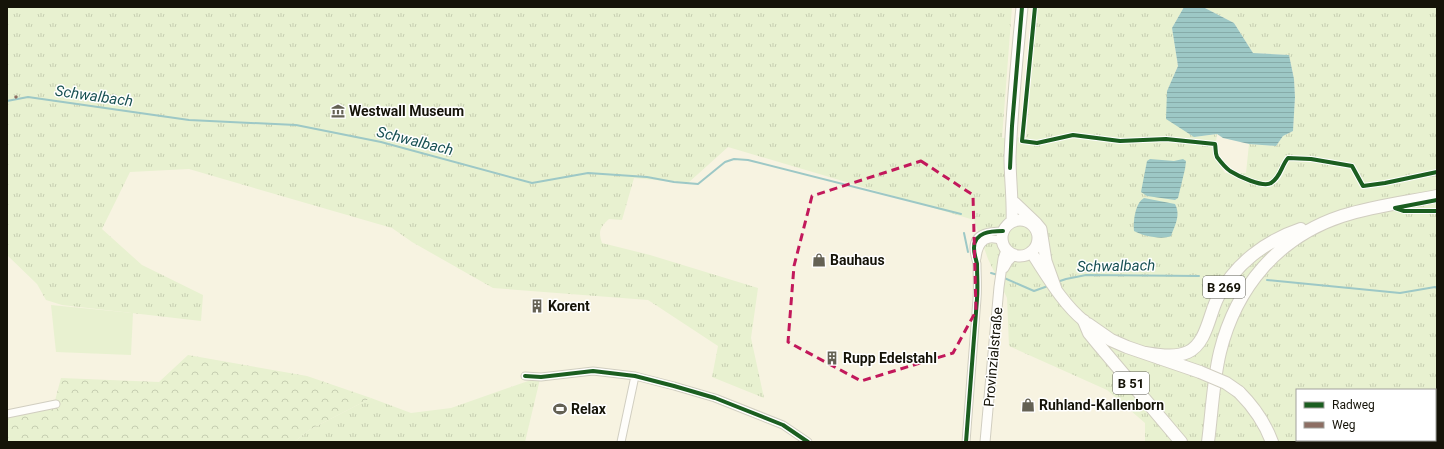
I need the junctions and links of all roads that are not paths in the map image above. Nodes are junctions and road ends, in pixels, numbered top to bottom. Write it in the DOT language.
graph roads {
  1 [pos="1022,7"];
  2 [pos="1437,196"];
  3 [pos="1014,201"];
  4 [pos="1017,221"];
  5 [pos="1322,224"];
  6 [pos="1007,244"];
  7 [pos="1031,252"];
  8 [pos="1050,277"];
  9 [pos="1084,321"];
  10 [pos="1146,353"];
  11 [pos="525,376"];
  12 [pos="635,376"];
  13 [pos="56,404"];
  14 [pos="7,414"];
  15 [pos="621,442"];
  16 [pos="808,442"];
  17 [pos="966,442"];
  18 [pos="985,442"];
  19 [pos="1181,442"];
  20 [pos="1208,442"];
  21 [pos="1272,442"];
  1 -- 3 [label="main road"];
  2 -- 5 [label="highway, B 269"];
  3 -- 4 [label="main road"];
  3 -- 8 [label="main road, B 51"];
  4 -- 6 [label="main road"];
  4 -- 7 [label="main road"];
  5 -- 10 [label="highway, B 269"];
  5 -- 20 [label="highway, B 269"];
  6 -- 7 [label="main road"];
  6 -- 17 [label="street"];
  6 -- 18 [label="main road, Provinzialstraße"];
  7 -- 8 [label="main road, B 51"];
  8 -- 9 [label="main road, B 51"];
  9 -- 10 [label="highway, B 51"];
  9 -- 19 [label="highway, B 51"];
  10 -- 21 [label="highway, B 51, bridge"];
  11 -- 12 [label="street"];
  12 -- 15 [label="street"];
  12 -- 16 [label="street"];
  13 -- 14 [label="street"];
}
